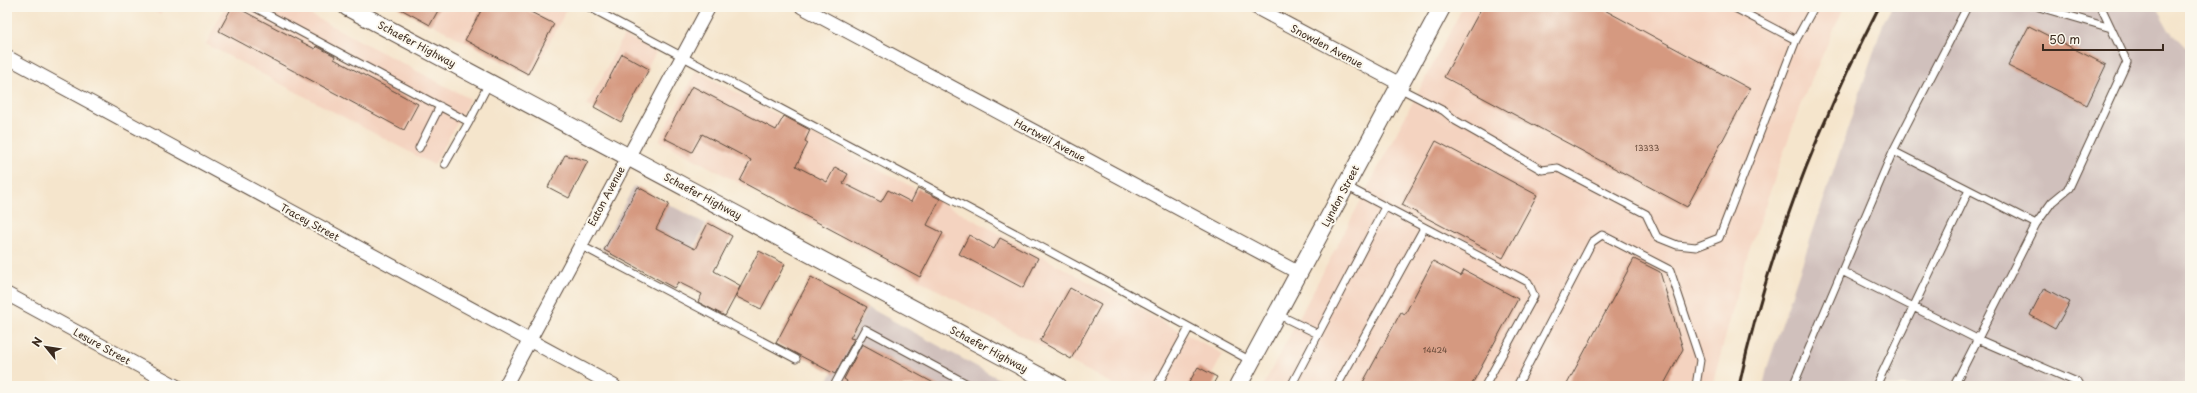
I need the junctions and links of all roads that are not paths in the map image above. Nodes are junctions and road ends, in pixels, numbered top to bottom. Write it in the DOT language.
graph roads {
  1 [pos="254,7"];
  2 [pos="347,7"];
  3 [pos="589,7"];
  4 [pos="709,7"];
  5 [pos="802,7"];
  6 [pos="1255,7"];
  7 [pos="1442,7"];
  8 [pos="1733,7"];
  9 [pos="1814,7"];
  10 [pos="1967,7"];
  11 [pos="2039,7"];
  12 [pos="2100,7"];
  13 [pos="2111,28"];
  14 [pos="1796,40"];
  15 [pos="7,57"];
  16 [pos="681,58"];
  17 [pos="490,83"];
  18 [pos="1399,86"];
  19 [pos="440,106"];
  20 [pos="469,122"];
  21 [pos="419,148"];
  22 [pos="1893,151"];
  23 [pos="627,156"];
  24 [pos="445,164"];
  25 [pos="1346,186"];
  26 [pos="1969,190"];
  27 [pos="1385,206"];
  28 [pos="2036,224"];
  29 [pos="1424,228"];
  30 [pos="580,245"];
  31 [pos="1842,271"];
  32 [pos="1299,273"];
  33 [pos="7,294"];
  34 [pos="1913,307"];
  35 [pos="1277,314"];
  36 [pos="1189,328"];
  37 [pos="1318,334"];
  38 [pos="1977,339"];
  39 [pos="529,342"];
  40 [pos="796,359"];
  41 [pos="1251,362"];
  42 [pos="176,386"];
  43 [pos="505,386"];
  44 [pos="614,386"];
  45 [pos="834,386"];
  46 [pos="970,386"];
  47 [pos="1058,386"];
  48 [pos="1157,386"];
  49 [pos="1238,386"];
  50 [pos="1291,386"];
  51 [pos="1337,386"];
  52 [pos="1485,386"];
  53 [pos="1517,386"];
  54 [pos="1696,386"];
  55 [pos="1793,386"];
  56 [pos="1876,386"];
  57 [pos="1954,386"];
  58 [pos="2077,386"];
  1 -- 19 [label="lane"];
  2 -- 17 [label="street, Schaefer Highway"];
  3 -- 16 [label="lane"];
  4 -- 16 [label="street, Eaton Avenue"];
  5 -- 32 [label="street, Hartwell Avenue"];
  6 -- 18 [label="street, Snowden Avenue"];
  7 -- 18 [label="street, Lyndon Street"];
  8 -- 14 [label="lane"];
  9 -- 14 [label="lane"];
  10 -- 22 [label="lane"];
  11 -- 13 [label="lane"];
  12 -- 13 [label="lane"];
  13 -- 28 [label="lane"];
  14 -- 18 [label="lane"];
  15 -- 39 [label="street, Tracey Street"];
  16 -- 23 [label="street, Eaton Avenue"];
  16 -- 36 [label="lane"];
  17 -- 20 [label="lane"];
  17 -- 23 [label="street, Schaefer Highway"];
  18 -- 25 [label="street, Lyndon Street"];
  19 -- 20 [label="lane"];
  19 -- 21 [label="lane"];
  20 -- 24 [label="lane"];
  22 -- 26 [label="lane"];
  22 -- 31 [label="lane"];
  23 -- 30 [label="street, Eaton Avenue"];
  23 -- 47 [label="street, Schaefer Highway"];
  25 -- 27 [label="lane"];
  25 -- 32 [label="street, Lyndon Street"];
  26 -- 28 [label="lane"];
  26 -- 34 [label="lane"];
  27 -- 29 [label="lane"];
  27 -- 37 [label="lane"];
  28 -- 38 [label="lane"];
  29 -- 51 [label="lane"];
  29 -- 52 [label="lane"];
  30 -- 39 [label="street, Eaton Avenue"];
  30 -- 40 [label="lane"];
  31 -- 34 [label="lane"];
  31 -- 55 [label="lane"];
  32 -- 35 [label="street, Lyndon Street"];
  33 -- 42 [label="street, Lesure Street"];
  34 -- 38 [label="lane"];
  34 -- 56 [label="lane"];
  35 -- 37 [label="lane"];
  35 -- 41 [label="street, Lyndon Street"];
  36 -- 41 [label="lane"];
  36 -- 48 [label="lane"];
  37 -- 50 [label="lane"];
  38 -- 57 [label="lane"];
  38 -- 58 [label="lane"];
  39 -- 43 [label="street, Eaton Avenue"];
  39 -- 44 [label="street, Tracey Street"];
  41 -- 49 [label="street, Lyndon Street"];
  45 -- 46 [label="lane"];
  53 -- 54 [label="lane"];
}
